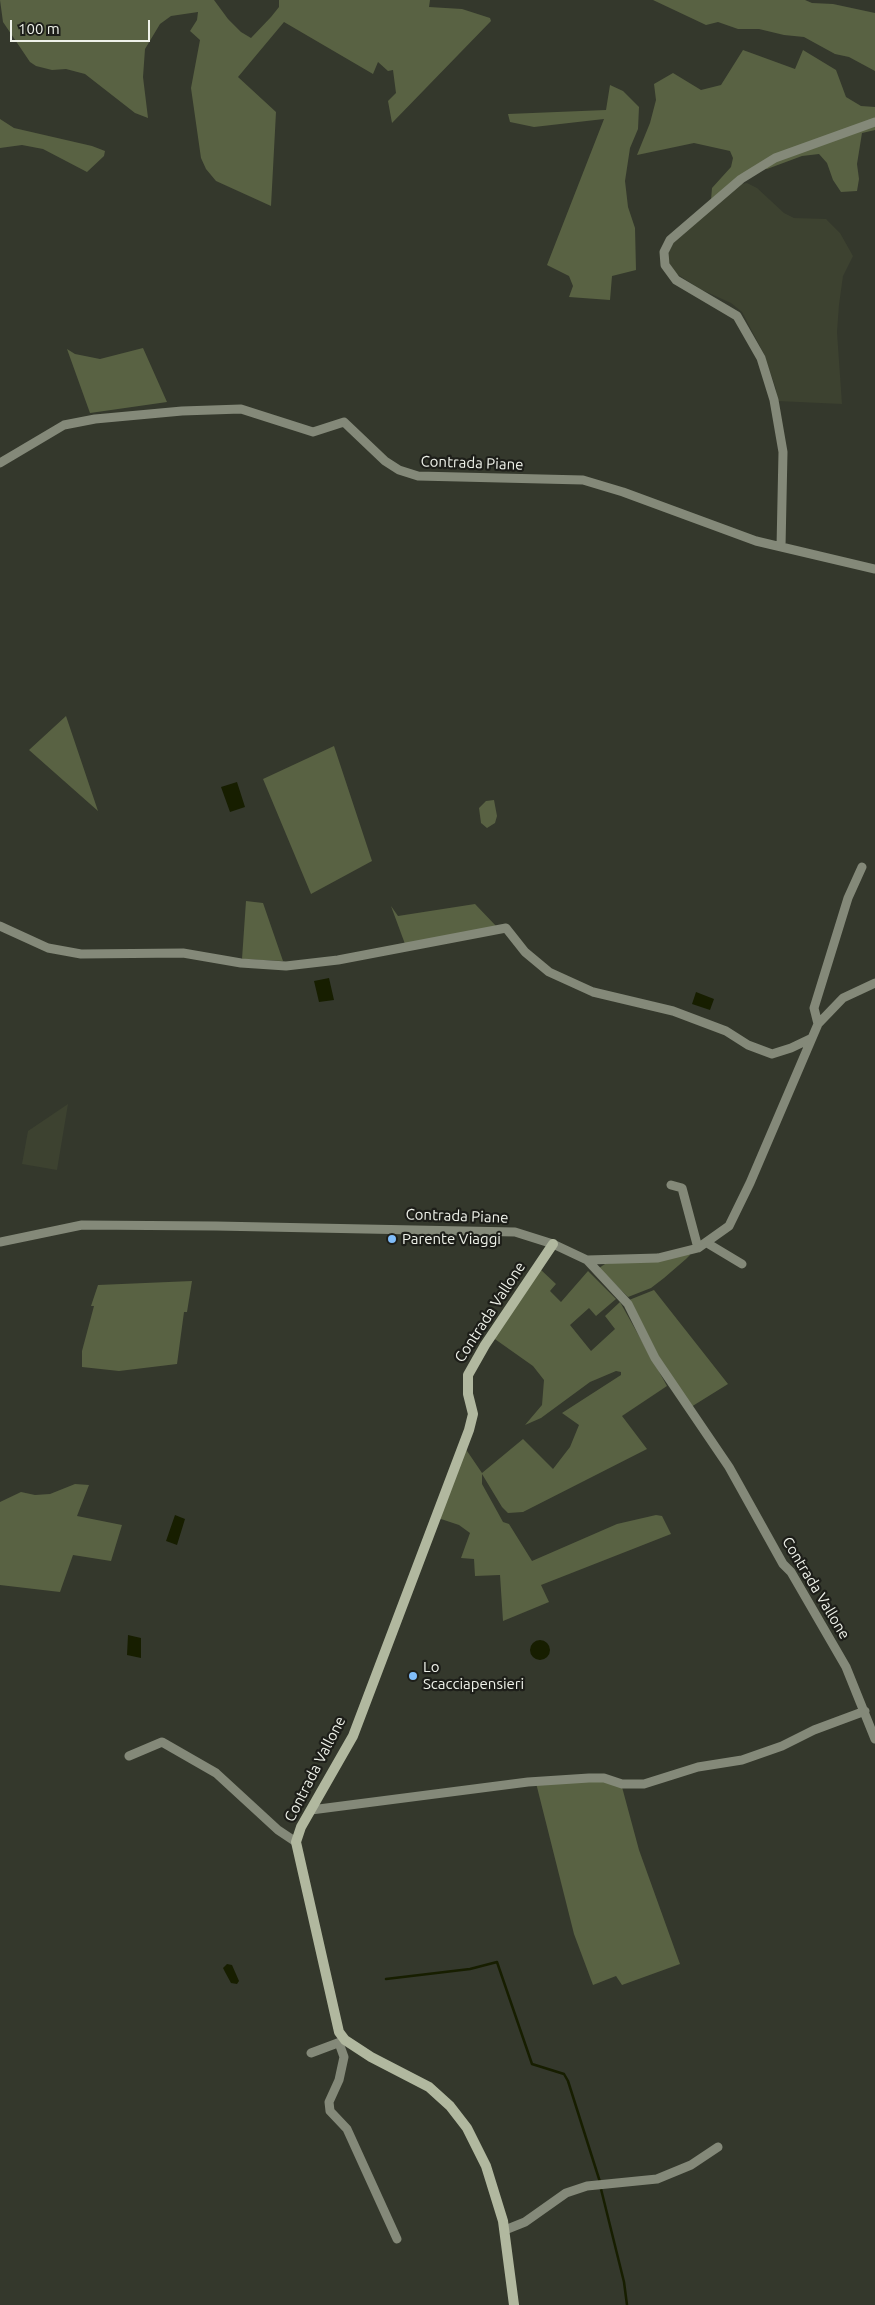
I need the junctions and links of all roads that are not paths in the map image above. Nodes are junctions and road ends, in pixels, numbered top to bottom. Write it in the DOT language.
graph roads {
  1 [pos="875,122"];
  2 [pos="0,462"];
  3 [pos="781,547"];
  4 [pos="875,569"];
  5 [pos="862,867"];
  6 [pos="0,926"];
  7 [pos="875,983"];
  8 [pos="818,1024"];
  9 [pos="812,1038"];
  10 [pos="672,1185"];
  11 [pos="0,1242"];
  12 [pos="707,1243"];
  13 [pos="553,1244"];
  14 [pos="698,1248"];
  15 [pos="587,1260"];
  16 [pos="742,1264"];
  17 [pos="865,1711"];
  18 [pos="875,1739"];
  19 [pos="129,1756"];
  20 [pos="311,1810"];
  21 [pos="296,1842"];
  22 [pos="342,2042"];
  23 [pos="311,2053"];
  24 [pos="718,2147"];
  25 [pos="505,2230"];
  26 [pos="397,2239"];
  27 [pos="514,2305"];
  1 -- 3 [label="street"];
  2 -- 3 [label="street, Contrada Piane"];
  3 -- 4 [label="street, Contrada Piane"];
  5 -- 8 [label="street"];
  6 -- 9 [label="street"];
  7 -- 8 [label="street, Contrada Piane"];
  8 -- 9 [label="street, Contrada Piane"];
  9 -- 12 [label="street, Contrada Piane"];
  10 -- 14 [label="street"];
  11 -- 13 [label="street, Contrada Piane"];
  12 -- 14 [label="street, Contrada Piane"];
  12 -- 16 [label="street"];
  13 -- 15 [label="street, Contrada Piane"];
  13 -- 20 [label="street, Contrada Vallone"];
  14 -- 15 [label="street, Contrada Piane"];
  15 -- 17 [label="street, Contrada Vallone"];
  17 -- 18 [label="street, Contrada Vallone"];
  17 -- 20 [label="street"];
  19 -- 21 [label="street"];
  20 -- 21 [label="street, Contrada Vallone"];
  21 -- 22 [label="street, Contrada Vallone"];
  22 -- 23 [label="street"];
  22 -- 25 [label="street"];
  22 -- 26 [label="street"];
  24 -- 25 [label="street"];
  25 -- 27 [label="street"];
}
